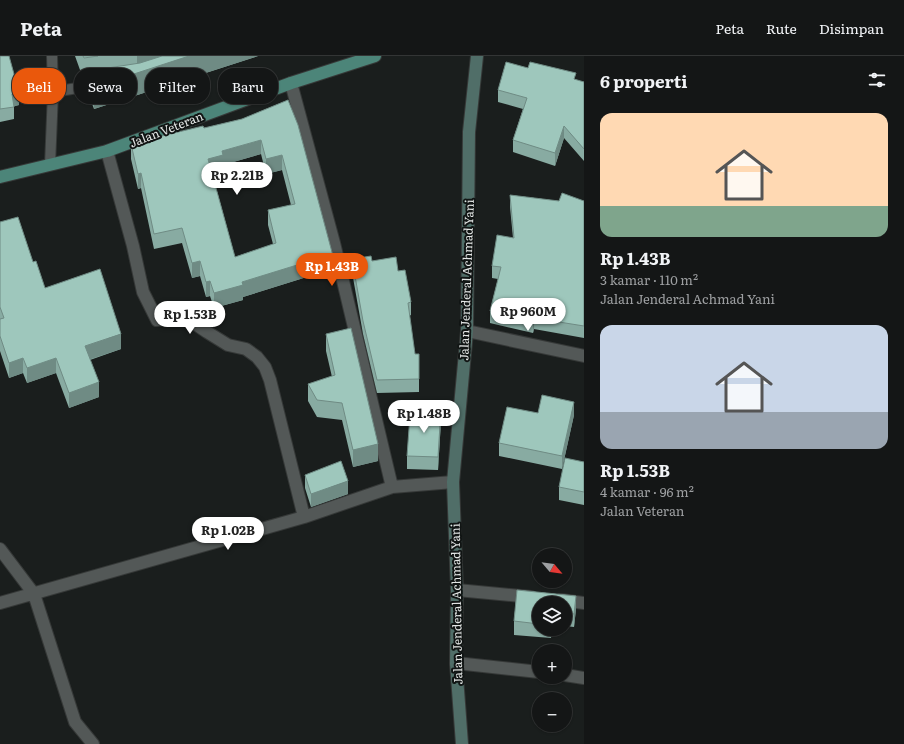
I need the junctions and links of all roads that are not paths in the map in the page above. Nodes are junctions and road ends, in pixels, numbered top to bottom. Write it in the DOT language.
graph roads {
  1 [pos="52,56"];
  2 [pos="375,56"];
  3 [pos="477,56"];
  4 [pos="52,68"];
  5 [pos="292,83"];
  6 [pos="53,104"];
  7 [pos="107,151"];
  8 [pos="50,165"];
  9 [pos="0,177"];
  10 [pos="467,331"];
  11 [pos="584,356"];
  12 [pos="453,482"];
  13 [pos="392,487"];
  14 [pos="304,517"];
  15 [pos="0,549"];
  16 [pos="456,590"];
  17 [pos="34,594"];
  18 [pos="0,603"];
  19 [pos="584,603"];
  20 [pos="456,663"];
  21 [pos="532,671"];
  22 [pos="572,677"];
  23 [pos="584,678"];
  24 [pos="93,744"];
  25 [pos="462,744"];
  1 -- 4 [label="lane"];
  2 -- 5 [label="main road, Jalan Veteran"];
  3 -- 10 [label="main road, Jalan Jenderal Achmad Yani"];
  5 -- 7 [label="main road, Jalan Veteran"];
  5 -- 13 [label="street"];
  6 -- 8 [label="lane"];
  7 -- 8 [label="main road, Jalan Veteran"];
  7 -- 14 [label="street"];
  8 -- 9 [label="main road, Jalan Veteran"];
  10 -- 11 [label="street"];
  10 -- 12 [label="main road, Jalan Jenderal Achmad Yani"];
  12 -- 13 [label="street"];
  12 -- 16 [label="main road, Jalan Jenderal Achmad Yani"];
  13 -- 14 [label="street"];
  14 -- 17 [label="street"];
  15 -- 17 [label="street"];
  16 -- 19 [label="street"];
  16 -- 20 [label="main road, Jalan Jenderal Achmad Yani"];
  17 -- 18 [label="street"];
  17 -- 24 [label="street"];
  20 -- 21 [label="street"];
  20 -- 25 [label="main road, Jalan Jenderal Achmad Yani"];
  22 -- 23 [label="street"];
}
